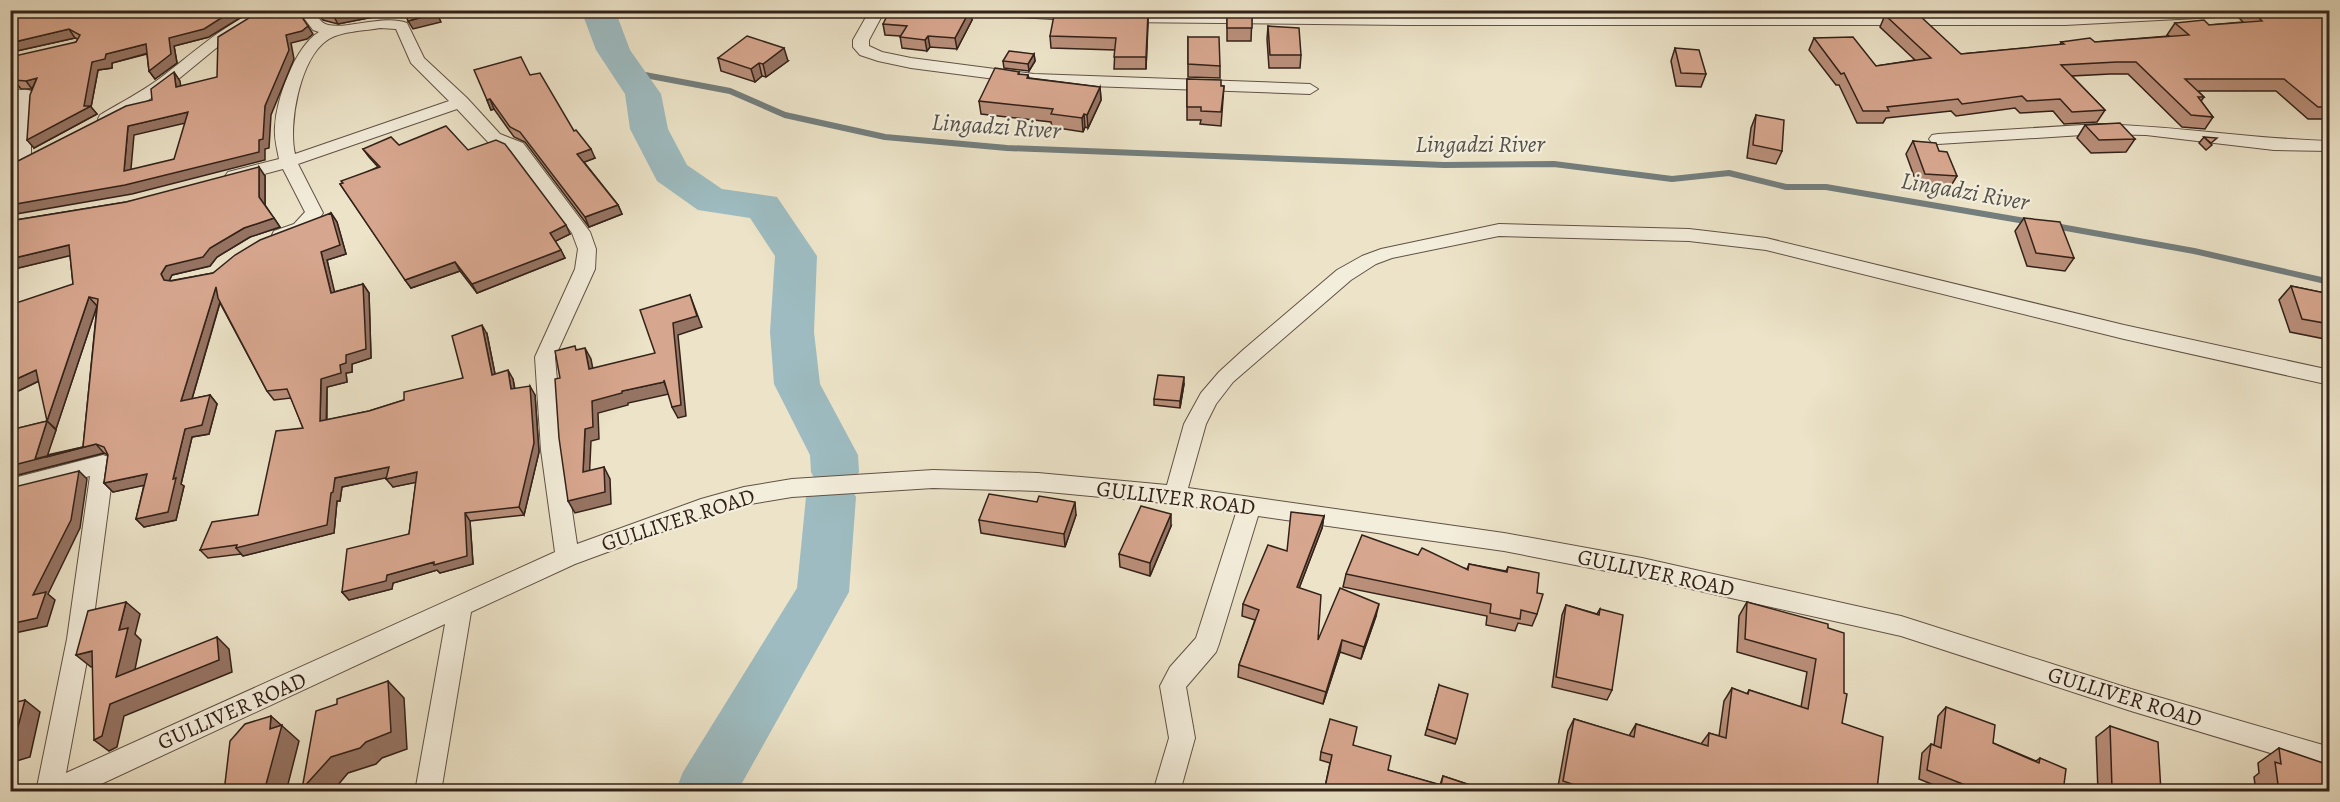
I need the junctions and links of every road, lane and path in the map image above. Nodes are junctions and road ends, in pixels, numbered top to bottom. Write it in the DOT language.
graph roads {
  1 [pos="272,10"];
  2 [pos="305,10"];
  3 [pos="878,10"];
  4 [pos="987,10"];
  5 [pos="2254,10"];
  6 [pos="336,31"];
  7 [pos="1310,89"];
  8 [pos="10,96"];
  9 [pos="461,102"];
  10 [pos="89,128"];
  11 [pos="1938,139"];
  12 [pos="2330,146"];
  13 [pos="41,154"];
  14 [pos="288,162"];
  15 [pos="16,167"];
  16 [pos="221,179"];
  17 [pos="269,239"];
  18 [pos="2330,378"];
  19 [pos="10,488"];
  20 [pos="1174,495"];
  21 [pos="1249,507"];
  22 [pos="567,556"];
  23 [pos="460,607"];
  24 [pos="2330,759"];
  25 [pos="49,792"];
  26 [pos="54,792"];
  27 [pos="428,792"];
  28 [pos="1166,792"];
  1 -- 10 [label="street"];
  2 -- 6 [label="street"];
  3 -- 7 [label="street"];
  4 -- 5 [label="street"];
  6 -- 9 [label="street"];
  6 -- 14 [label="street"];
  8 -- 15 [label="street"];
  9 -- 14 [label="street"];
  9 -- 22 [label="street"];
  11 -- 12 [label="street"];
  13 -- 15 [label="street"];
  14 -- 16 [label="street"];
  14 -- 17 [label="street"];
  18 -- 20 [label="street"];
  19 -- 25 [label="street"];
  20 -- 21 [label="street, GULLIVER ROAD"];
  20 -- 22 [label="street, GULLIVER ROAD"];
  21 -- 24 [label="street, GULLIVER ROAD"];
  21 -- 28 [label="street"];
  22 -- 23 [label="street, GULLIVER ROAD"];
  23 -- 26 [label="street, GULLIVER ROAD"];
  23 -- 27 [label="street"];
}
